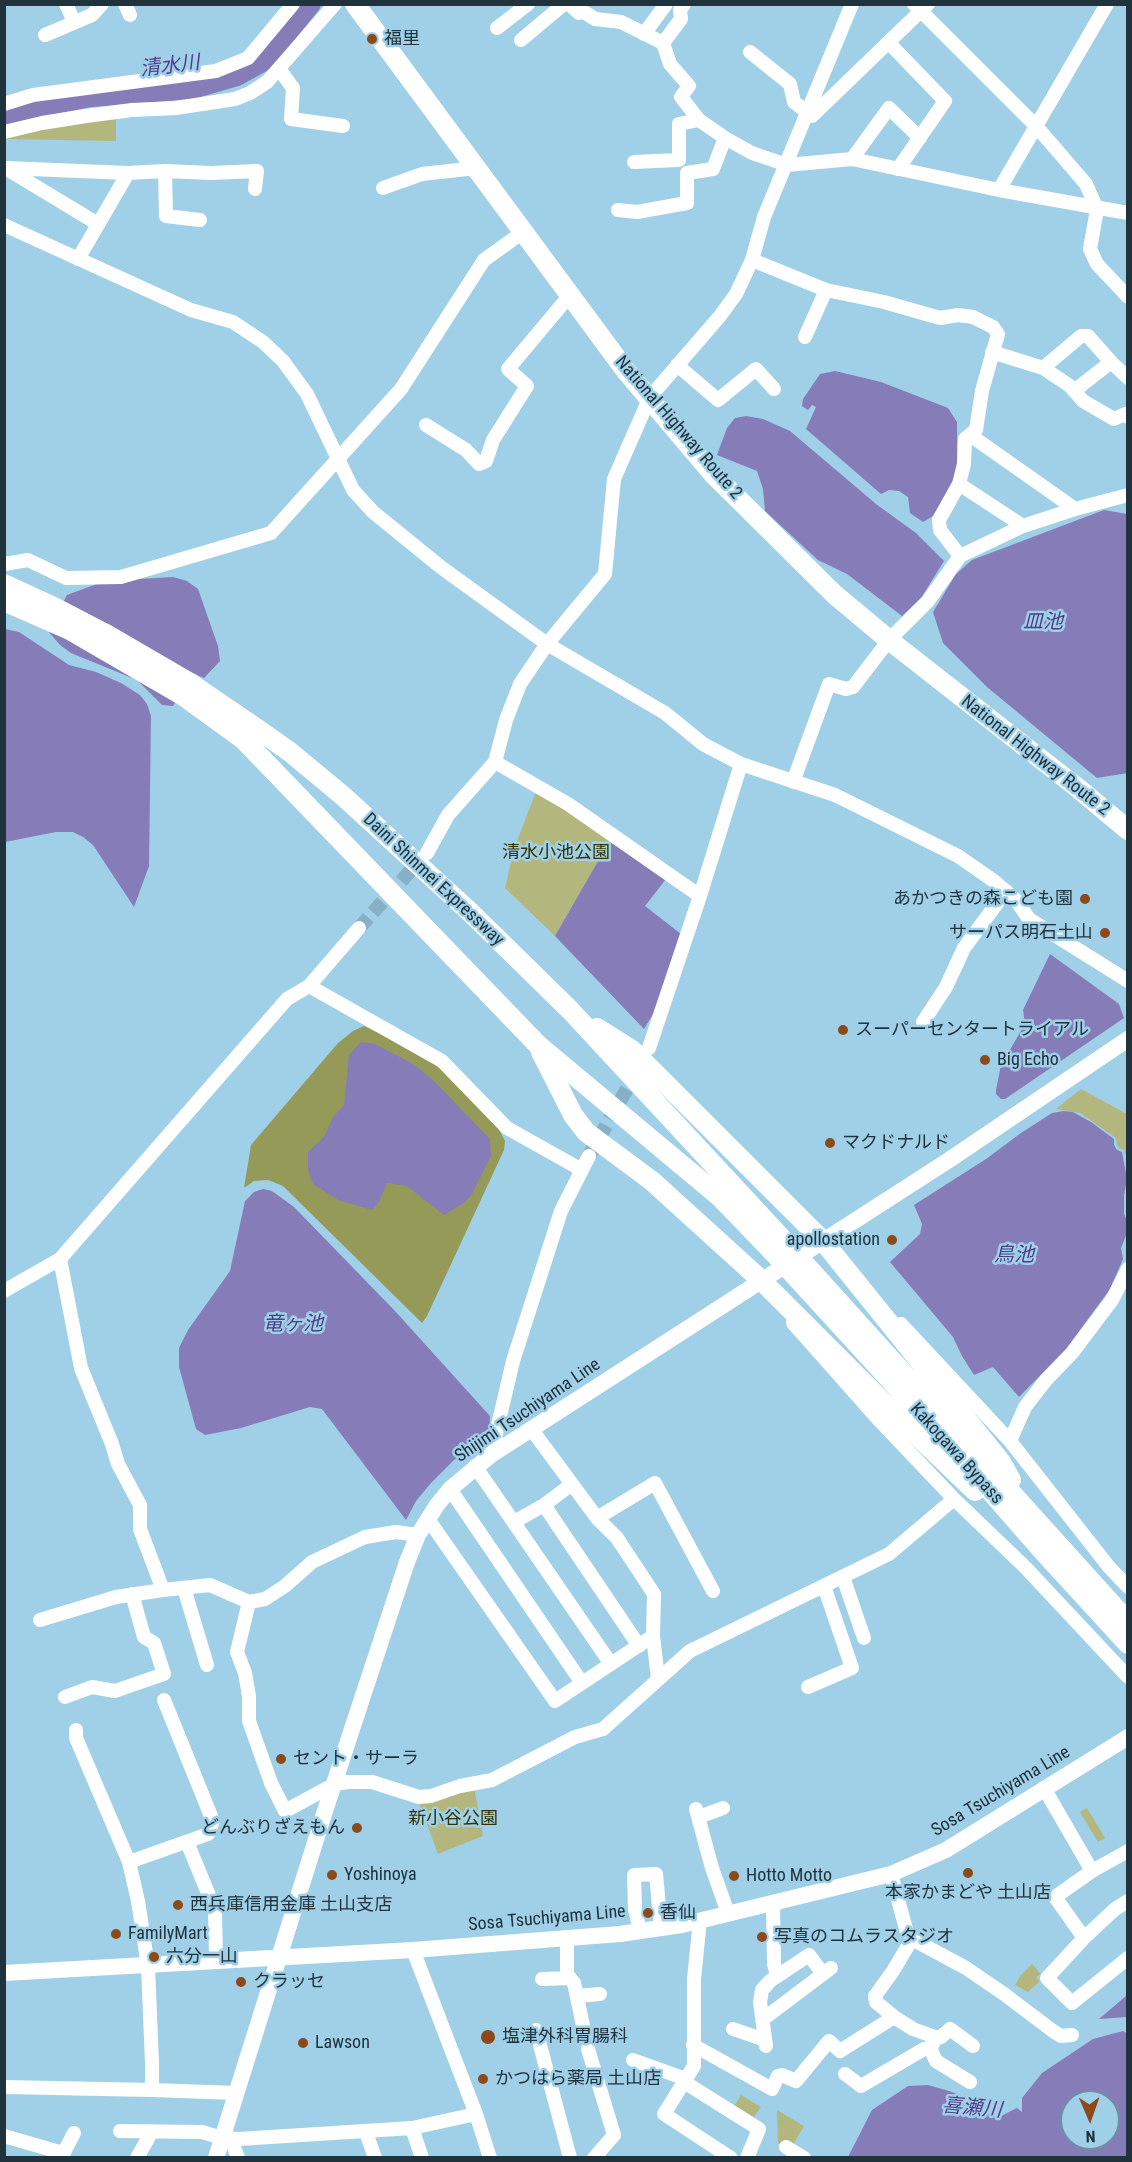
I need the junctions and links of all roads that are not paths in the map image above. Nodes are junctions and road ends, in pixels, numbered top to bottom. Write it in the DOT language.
graph roads {
  1 [pos="66,4"];
  2 [pos="102,4"];
  3 [pos="293,4"];
  4 [pos="335,4"];
  5 [pos="356,4"];
  6 [pos="528,4"];
  7 [pos="564,4"];
  8 [pos="569,4"];
  9 [pos="666,4"];
  10 [pos="852,4"];
  11 [pos="1107,4"];
  12 [pos="687,5"];
  13 [pos="921,7"];
  14 [pos="584,8"];
  15 [pos="74,22"];
  16 [pos="497,28"];
  17 [pos="644,34"];
  18 [pos="45,35"];
  19 [pos="521,40"];
  20 [pos="663,43"];
  21 [pos="889,43"];
  22 [pos="750,52"];
  23 [pos="279,69"];
  24 [pos="4,104"];
  25 [pos="807,111"];
  26 [pos="699,120"];
  27 [pos="343,126"];
  28 [pos="1036,126"];
  29 [pos="4,132"];
  30 [pos="725,138"];
  31 [pos="920,138"];
  32 [pos="852,159"];
  33 [pos="634,162"];
  34 [pos="787,165"];
  35 [pos="5,168"];
  36 [pos="476,168"];
  37 [pos="898,169"];
  38 [pos="165,171"];
  39 [pos="128,173"];
  40 [pos="255,189"];
  41 [pos="383,189"];
  42 [pos="999,190"];
  43 [pos="1096,209"];
  44 [pos="618,210"];
  45 [pos="1128,213"];
  46 [pos="200,220"];
  47 [pos="98,224"];
  48 [pos="4,225"];
  49 [pos="524,232"];
  50 [pos="78,259"];
  51 [pos="752,260"];
  52 [pos="826,290"];
  53 [pos="570,295"];
  54 [pos="1128,297"];
  55 [pos="804,337"];
  56 [pos="992,352"];
  57 [pos="1111,362"];
  58 [pos="677,364"];
  59 [pos="1043,368"];
  60 [pos="1128,378"];
  61 [pos="774,389"];
  62 [pos="1074,390"];
  63 [pos="650,397"];
  64 [pos="1128,417"];
  65 [pos="426,425"];
  66 [pos="970,435"];
  67 [pos="338,459"];
  68 [pos="959,484"];
  69 [pos="1128,495"];
  70 [pos="1075,509"];
  71 [pos="1023,526"];
  72 [pos="960,556"];
  73 [pos="4,564"];
  74 [pos="4,585"];
  75 [pos="4,601"];
  76 [pos="52,614"];
  77 [pos="889,640"];
  78 [pos="547,644"];
  79 [pos="186,689"];
  80 [pos="495,762"];
  81 [pos="741,764"];
  82 [pos="794,782"];
  83 [pos="1128,830"];
  84 [pos="427,853"];
  85 [pos="1006,891"];
  86 [pos="700,896"];
  87 [pos="359,928"];
  88 [pos="1128,981"];
  89 [pos="309,986"];
  90 [pos="570,1010"];
  91 [pos="923,1022"];
  92 [pos="1128,1039"];
  93 [pos="538,1045"];
  94 [pos="649,1048"];
  95 [pos="590,1156"];
  96 [pos="582,1170"];
  97 [pos="823,1241"];
  98 [pos="60,1259"];
  99 [pos="792,1261"];
  100 [pos="1126,1278"];
  101 [pos="761,1280"];
  102 [pos="4,1291"];
  103 [pos="532,1430"];
  104 [pos="1010,1441"];
  105 [pos="491,1455"];
  106 [pos="475,1466"];
  107 [pos="572,1484"];
  108 [pos="450,1489"];
  109 [pos="954,1499"];
  110 [pos="544,1505"];
  111 [pos="1030,1514"];
  112 [pos="597,1518"];
  113 [pos="428,1519"];
  114 [pos="514,1522"];
  115 [pos="418,1535"];
  116 [pos="1040,1548"];
  117 [pos="843,1577"];
  118 [pos="824,1586"];
  119 [pos="1128,1587"];
  120 [pos="184,1588"];
  121 [pos="163,1590"];
  122 [pos="713,1592"];
  123 [pos="132,1594"];
  124 [pos="249,1602"];
  125 [pos="40,1620"];
  126 [pos="1128,1622"];
  127 [pos="653,1636"];
  128 [pos="864,1638"];
  129 [pos="1128,1644"];
  130 [pos="639,1646"];
  131 [pos="610,1664"];
  132 [pos="207,1665"];
  133 [pos="1128,1677"];
  134 [pos="658,1679"];
  135 [pos="582,1683"];
  136 [pos="808,1687"];
  137 [pos="65,1697"];
  138 [pos="164,1701"];
  139 [pos="76,1730"];
  140 [pos="1128,1737"];
  141 [pos="335,1784"];
  142 [pos="1044,1788"];
  143 [pos="723,1808"];
  144 [pos="187,1842"];
  145 [pos="1128,1851"];
  146 [pos="129,1862"];
  147 [pos="1092,1871"];
  148 [pos="891,1874"];
  149 [pos="1128,1901"];
  150 [pos="772,1902"];
  151 [pos="728,1913"];
  152 [pos="700,1920"];
  153 [pos="660,1928"];
  154 [pos="640,1931"];
  155 [pos="567,1937"];
  156 [pos="1084,1938"];
  157 [pos="912,1939"];
  158 [pos="413,1950"];
  159 [pos="279,1959"];
  160 [pos="1128,1959"];
  161 [pos="216,1961"];
  162 [pos="148,1966"];
  163 [pos="4,1973"];
  164 [pos="777,1977"];
  165 [pos="542,1978"];
  166 [pos="576,1985"];
  167 [pos="600,1994"];
  168 [pos="894,2017"];
  169 [pos="762,2020"];
  170 [pos="733,2029"];
  171 [pos="1072,2036"];
  172 [pos="541,2038"];
  173 [pos="933,2043"];
  174 [pos="693,2045"];
  175 [pos="973,2046"];
  176 [pos="642,2060"];
  177 [pos="845,2074"];
  178 [pos="685,2081"];
  179 [pos="970,2082"];
  180 [pos="4,2087"];
  181 [pos="152,2090"];
  182 [pos="236,2093"];
  183 [pos="476,2114"];
  184 [pos="412,2128"];
  185 [pos="120,2131"];
  186 [pos="366,2132"];
  187 [pos="74,2133"];
  188 [pos="151,2133"];
  189 [pos="4,2136"];
  190 [pos="226,2138"];
  191 [pos="786,2147"];
  192 [pos="62,2155"];
  193 [pos="137,2157"];
  194 [pos="216,2157"];
  195 [pos="238,2157"];
  196 [pos="375,2157"];
  197 [pos="422,2157"];
  198 [pos="490,2157"];
  199 [pos="570,2157"];
  200 [pos="594,2157"];
  201 [pos="731,2157"];
  202 [pos="747,2157"];
  203 [pos="804,2157"];
  1 -- 15 [label="street"];
  2 -- 15 [label="street"];
  3 -- 24 [label="street"];
  4 -- 23 [label="street"];
  5 -- 36 [label="highway, National Highway Route 2"];
  6 -- 16 [label="street"];
  7 -- 19 [label="street"];
  8 -- 14 [label="street"];
  9 -- 17 [label="street"];
  10 -- 25 [label="street"];
  11 -- 28 [label="street"];
  12 -- 20 [label="street"];
  13 -- 21 [label="street"];
  13 -- 28 [label="street"];
  14 -- 17 [label="street"];
  15 -- 18 [label="street"];
  17 -- 20 [label="street"];
  20 -- 26 [label="street"];
  21 -- 25 [label="street"];
  21 -- 31 [label="street"];
  22 -- 25 [label="street"];
  23 -- 27 [label="street"];
  23 -- 29 [label="street"];
  25 -- 34 [label="street"];
  26 -- 30 [label="street"];
  26 -- 33 [label="street"];
  28 -- 42 [label="street"];
  28 -- 43 [label="street"];
  30 -- 34 [label="street"];
  30 -- 44 [label="street"];
  31 -- 32 [label="street"];
  31 -- 37 [label="street"];
  32 -- 34 [label="street"];
  32 -- 37 [label="street"];
  34 -- 51 [label="street"];
  35 -- 39 [label="street"];
  35 -- 47 [label="street"];
  36 -- 41 [label="street"];
  36 -- 49 [label="highway, National Highway Route 2"];
  37 -- 42 [label="street"];
  38 -- 39 [label="street"];
  38 -- 40 [label="street"];
  38 -- 46 [label="street"];
  39 -- 47 [label="street"];
  42 -- 43 [label="street"];
  43 -- 45 [label="street"];
  43 -- 54 [label="street"];
  47 -- 50 [label="street"];
  48 -- 50 [label="street"];
  49 -- 53 [label="highway, National Highway Route 2"];
  49 -- 67 [label="street"];
  50 -- 67 [label="street"];
  51 -- 52 [label="street"];
  51 -- 58 [label="street"];
  52 -- 55 [label="street"];
  52 -- 56 [label="street"];
  53 -- 63 [label="highway, National Highway Route 2"];
  53 -- 65 [label="street"];
  56 -- 59 [label="street"];
  56 -- 66 [label="street"];
  57 -- 59 [label="street"];
  57 -- 60 [label="street"];
  57 -- 62 [label="street"];
  58 -- 61 [label="street"];
  58 -- 63 [label="street"];
  59 -- 62 [label="street"];
  62 -- 64 [label="street"];
  63 -- 77 [label="highway, National Highway Route 2"];
  63 -- 78 [label="street"];
  66 -- 68 [label="street"];
  66 -- 70 [label="street"];
  67 -- 73 [label="street"];
  67 -- 78 [label="street"];
  68 -- 71 [label="street"];
  68 -- 72 [label="street"];
  69 -- 70 [label="street"];
  70 -- 71 [label="street"];
  71 -- 72 [label="street"];
  72 -- 77 [label="street"];
  74 -- 76 [label="highway, Daini Shinmei Expressway"];
  75 -- 76 [label="highway, Daini Shinmei Expressway"];
  76 -- 79 [label="highway, Daini Shinmei Expressway"];
  77 -- 82 [label="street"];
  77 -- 83 [label="highway, National Highway Route 2"];
  78 -- 80 [label="street"];
  78 -- 81 [label="street"];
  79 -- 90 [label="highway, Daini Shinmei Expressway"];
  79 -- 93 [label="highway, Daini Shinmei Expressway"];
  80 -- 84 [label="street"];
  80 -- 86 [label="street"];
  81 -- 82 [label="street"];
  81 -- 86 [label="street"];
  82 -- 85 [label="street"];
  85 -- 88 [label="street"];
  85 -- 91 [label="street"];
  86 -- 94 [label="street"];
  87 -- 89 [label="street"];
  89 -- 96 [label="street"];
  89 -- 98 [label="street"];
  90 -- 97 [label="highway"];
  90 -- 99 [label="highway, Daini Shinmei Expressway"];
  92 -- 97 [label="main road, Shijimi Tsuchiyama Line"];
  93 -- 99 [label="highway, Daini Shinmei Expressway"];
  93 -- 101 [label="highway"];
  95 -- 96 [label="street"];
  96 -- 105 [label="street"];
  97 -- 101 [label="main road, Shijimi Tsuchiyama Line"];
  97 -- 104 [label="street"];
  97 -- 111 [label="highway"];
  98 -- 102 [label="street"];
  98 -- 121 [label="street"];
  99 -- 111 [label="highway, Kakogawa Bypass"];
  99 -- 116 [label="highway, Kakogawa Bypass"];
  100 -- 104 [label="street"];
  101 -- 103 [label="main road, Shijimi Tsuchiyama Line"];
  101 -- 109 [label="street"];
  101 -- 116 [label="highway"];
  103 -- 105 [label="main road, Shijimi Tsuchiyama Line"];
  103 -- 107 [label="street"];
  104 -- 119 [label="street"];
  105 -- 106 [label="main road, Shijimi Tsuchiyama Line"];
  106 -- 108 [label="main road, Shijimi Tsuchiyama Line"];
  106 -- 114 [label="street"];
  107 -- 110 [label="street"];
  107 -- 112 [label="street"];
  108 -- 113 [label="main road, Shijimi Tsuchiyama Line"];
  108 -- 135 [label="street"];
  109 -- 117 [label="street"];
  109 -- 133 [label="street"];
  110 -- 114 [label="street"];
  110 -- 130 [label="street"];
  111 -- 126 [label="highway, Kakogawa Bypass"];
  112 -- 122 [label="street"];
  112 -- 127 [label="street"];
  113 -- 115 [label="main road, Shijimi Tsuchiyama Line"];
  113 -- 135 [label="street"];
  114 -- 131 [label="street"];
  115 -- 124 [label="street"];
  115 -- 141 [label="main road, Shijimi Tsuchiyama Line"];
  116 -- 129 [label="highway, Kakogawa Bypass"];
  117 -- 118 [label="street"];
  117 -- 128 [label="street"];
  118 -- 134 [label="street"];
  118 -- 136 [label="street"];
  120 -- 121 [label="street"];
  120 -- 124 [label="street"];
  120 -- 132 [label="street"];
  121 -- 123 [label="street"];
  123 -- 125 [label="street"];
  123 -- 137 [label="street"];
  124 -- 141 [label="street"];
  127 -- 130 [label="street"];
  127 -- 134 [label="street"];
  130 -- 131 [label="street"];
  131 -- 135 [label="street"];
  134 -- 141 [label="street"];
  138 -- 144 [label="street"];
  139 -- 146 [label="street"];
  140 -- 142 [label="main road, Sosa Tsuchiyama Line"];
  141 -- 159 [label="main road, Shijimi Tsuchiyama Line"];
  142 -- 147 [label="street"];
  142 -- 148 [label="main road, Sosa Tsuchiyama Line"];
  143 -- 151 [label="street"];
  144 -- 146 [label="street"];
  144 -- 161 [label="street"];
  145 -- 147 [label="street"];
  146 -- 162 [label="street"];
  147 -- 156 [label="street"];
  148 -- 150 [label="main road, Sosa Tsuchiyama Line"];
  148 -- 157 [label="street"];
  149 -- 156 [label="street"];
  150 -- 151 [label="main road, Sosa Tsuchiyama Line"];
  150 -- 164 [label="street"];
  151 -- 152 [label="main road, Sosa Tsuchiyama Line"];
  152 -- 153 [label="main road, Sosa Tsuchiyama Line"];
  152 -- 174 [label="street"];
  153 -- 154 [label="main road, Sosa Tsuchiyama Line"];
  153 -- 154 [label="street"];
  154 -- 155 [label="main road, Sosa Tsuchiyama Line"];
  155 -- 158 [label="main road, Sosa Tsuchiyama Line"];
  155 -- 166 [label="street"];
  156 -- 160 [label="street"];
  157 -- 168 [label="street"];
  157 -- 171 [label="street"];
  158 -- 159 [label="main road, Sosa Tsuchiyama Line"];
  158 -- 183 [label="street"];
  159 -- 161 [label="main road"];
  159 -- 182 [label="main road"];
  161 -- 162 [label="main road"];
  162 -- 163 [label="main road"];
  162 -- 181 [label="street"];
  164 -- 169 [label="street"];
  164 -- 169 [label="street"];
  165 -- 166 [label="street"];
  166 -- 167 [label="street"];
  166 -- 200 [label="street"];
  168 -- 173 [label="street"];
  168 -- 174 [label="street"];
  169 -- 170 [label="street"];
  172 -- 199 [label="street"];
  173 -- 175 [label="street"];
  173 -- 177 [label="street"];
  173 -- 179 [label="street"];
  174 -- 178 [label="street"];
  176 -- 178 [label="street"];
  178 -- 201 [label="street"];
  178 -- 202 [label="street"];
  180 -- 181 [label="street"];
  181 -- 182 [label="street"];
  182 -- 190 [label="main road"];
  183 -- 184 [label="street"];
  183 -- 198 [label="street"];
  184 -- 186 [label="street"];
  184 -- 197 [label="street"];
  185 -- 188 [label="street"];
  186 -- 190 [label="street"];
  186 -- 196 [label="street"];
  187 -- 192 [label="street"];
  188 -- 190 [label="street"];
  188 -- 193 [label="street"];
  189 -- 192 [label="street"];
  190 -- 194 [label="main road"];
  190 -- 195 [label="street"];
  191 -- 203 [label="street"];
}
